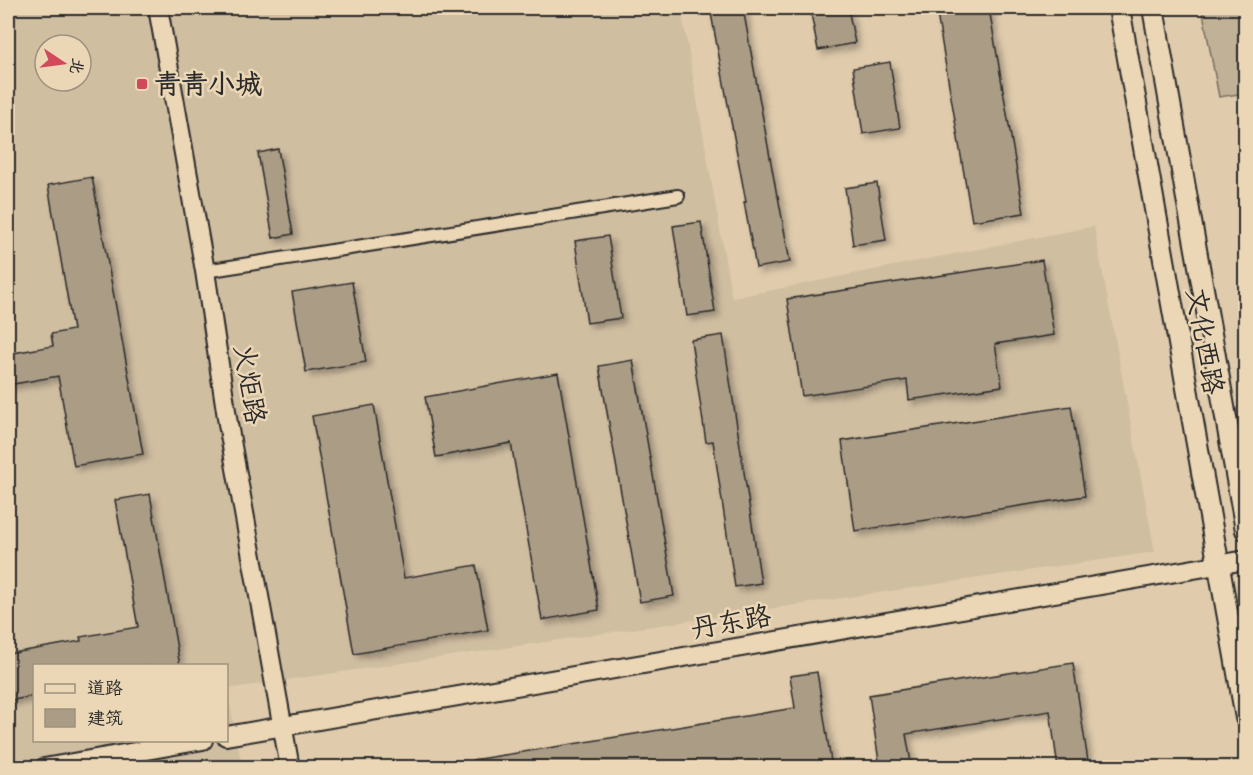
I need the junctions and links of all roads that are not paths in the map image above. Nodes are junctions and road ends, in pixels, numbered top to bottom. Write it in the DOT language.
graph roads {
  1 [pos="158,8"];
  2 [pos="1119,8"];
  3 [pos="1153,8"];
  4 [pos="678,196"];
  5 [pos="205,271"];
  6 [pos="1245,530"];
  7 [pos="1245,560"];
  8 [pos="1218,565"];
  9 [pos="1245,718"];
  10 [pos="283,727"];
  11 [pos="228,736"];
  12 [pos="196,742"];
  13 [pos="44,768"];
  14 [pos="290,768"];
  1 -- 5 [label="main road, 火炬路"];
  2 -- 8 [label="main road, 文化西路"];
  3 -- 6 [label="main road, 文化西路"];
  4 -- 5 [label="street"];
  5 -- 10 [label="main road, 火炬路"];
  7 -- 8 [label="main road, 丹东路"];
  8 -- 9 [label="main road, 文化西路"];
  8 -- 10 [label="main road, 丹东路"];
  10 -- 11 [label="main road, 丹东路"];
  10 -- 14 [label="main road, 火炬路"];
  12 -- 13 [label="main road"];
}
